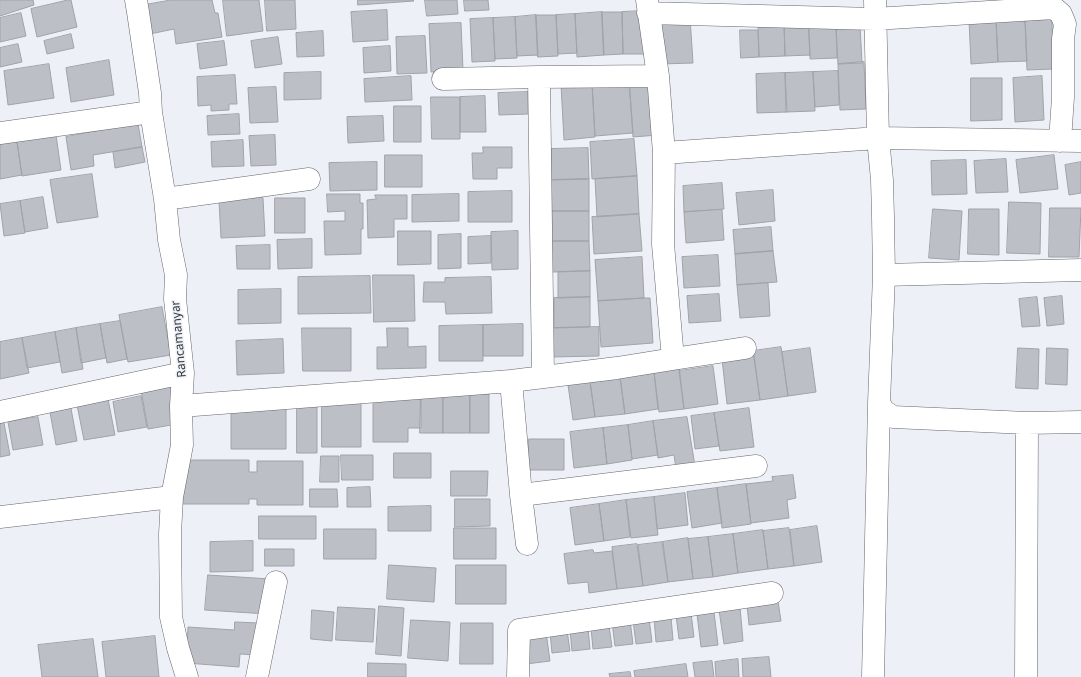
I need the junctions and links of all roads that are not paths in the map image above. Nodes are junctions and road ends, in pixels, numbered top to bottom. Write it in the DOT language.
graph roads {
  1 [pos="136,0"];
  2 [pos="647,6"];
  3 [pos="874,9"];
  4 [pos="658,76"];
  5 [pos="540,78"];
  6 [pos="443,79"];
  7 [pos="151,112"];
  8 [pos="0,133"];
  9 [pos="878,138"];
  10 [pos="1060,141"];
  11 [pos="1081,141"];
  12 [pos="664,153"];
  13 [pos="309,179"];
  14 [pos="165,199"];
  15 [pos="1081,270"];
  16 [pos="884,275"];
  17 [pos="745,348"];
  18 [pos="673,359"];
  19 [pos="183,373"];
  20 [pos="543,376"];
  21 [pos="511,381"];
  22 [pos="879,403"];
  23 [pos="181,406"];
  24 [pos="0,412"];
  25 [pos="1081,422"];
  26 [pos="1026,423"];
  27 [pos="756,466"];
  28 [pos="520,495"];
  29 [pos="172,497"];
  30 [pos="0,517"];
  31 [pos="527,544"];
  32 [pos="276,582"];
  33 [pos="772,593"];
  34 [pos="187,677"];
  35 [pos="257,677"];
  36 [pos="518,677"];
  37 [pos="873,677"];
  38 [pos="1026,677"];
  1 -- 7 [label="street, Rancamanyar"];
  2 -- 3 [label="street"];
  2 -- 4 [label="street"];
  3 -- 9 [label="street"];
  3 -- 10 [label="street"];
  4 -- 5 [label="street"];
  4 -- 12 [label="street"];
  5 -- 6 [label="street"];
  5 -- 20 [label="street"];
  7 -- 8 [label="street"];
  7 -- 14 [label="street, Rancamanyar"];
  9 -- 10 [label="street"];
  9 -- 12 [label="street"];
  9 -- 16 [label="street"];
  10 -- 11 [label="street"];
  12 -- 18 [label="street"];
  13 -- 14 [label="street"];
  14 -- 19 [label="street, Rancamanyar"];
  15 -- 16 [label="street"];
  16 -- 22 [label="street"];
  17 -- 18 [label="street"];
  18 -- 20 [label="street"];
  19 -- 23 [label="street, Rancamanyar"];
  19 -- 24 [label="street"];
  20 -- 21 [label="street"];
  21 -- 23 [label="street"];
  21 -- 28 [label="street"];
  22 -- 26 [label="street"];
  22 -- 37 [label="street"];
  23 -- 29 [label="street, Rancamanyar"];
  25 -- 26 [label="street"];
  26 -- 38 [label="street"];
  27 -- 28 [label="street"];
  28 -- 31 [label="street"];
  29 -- 30 [label="street"];
  29 -- 34 [label="street, Rancamanyar"];
  32 -- 35 [label="street"];
  33 -- 36 [label="street"];
}
